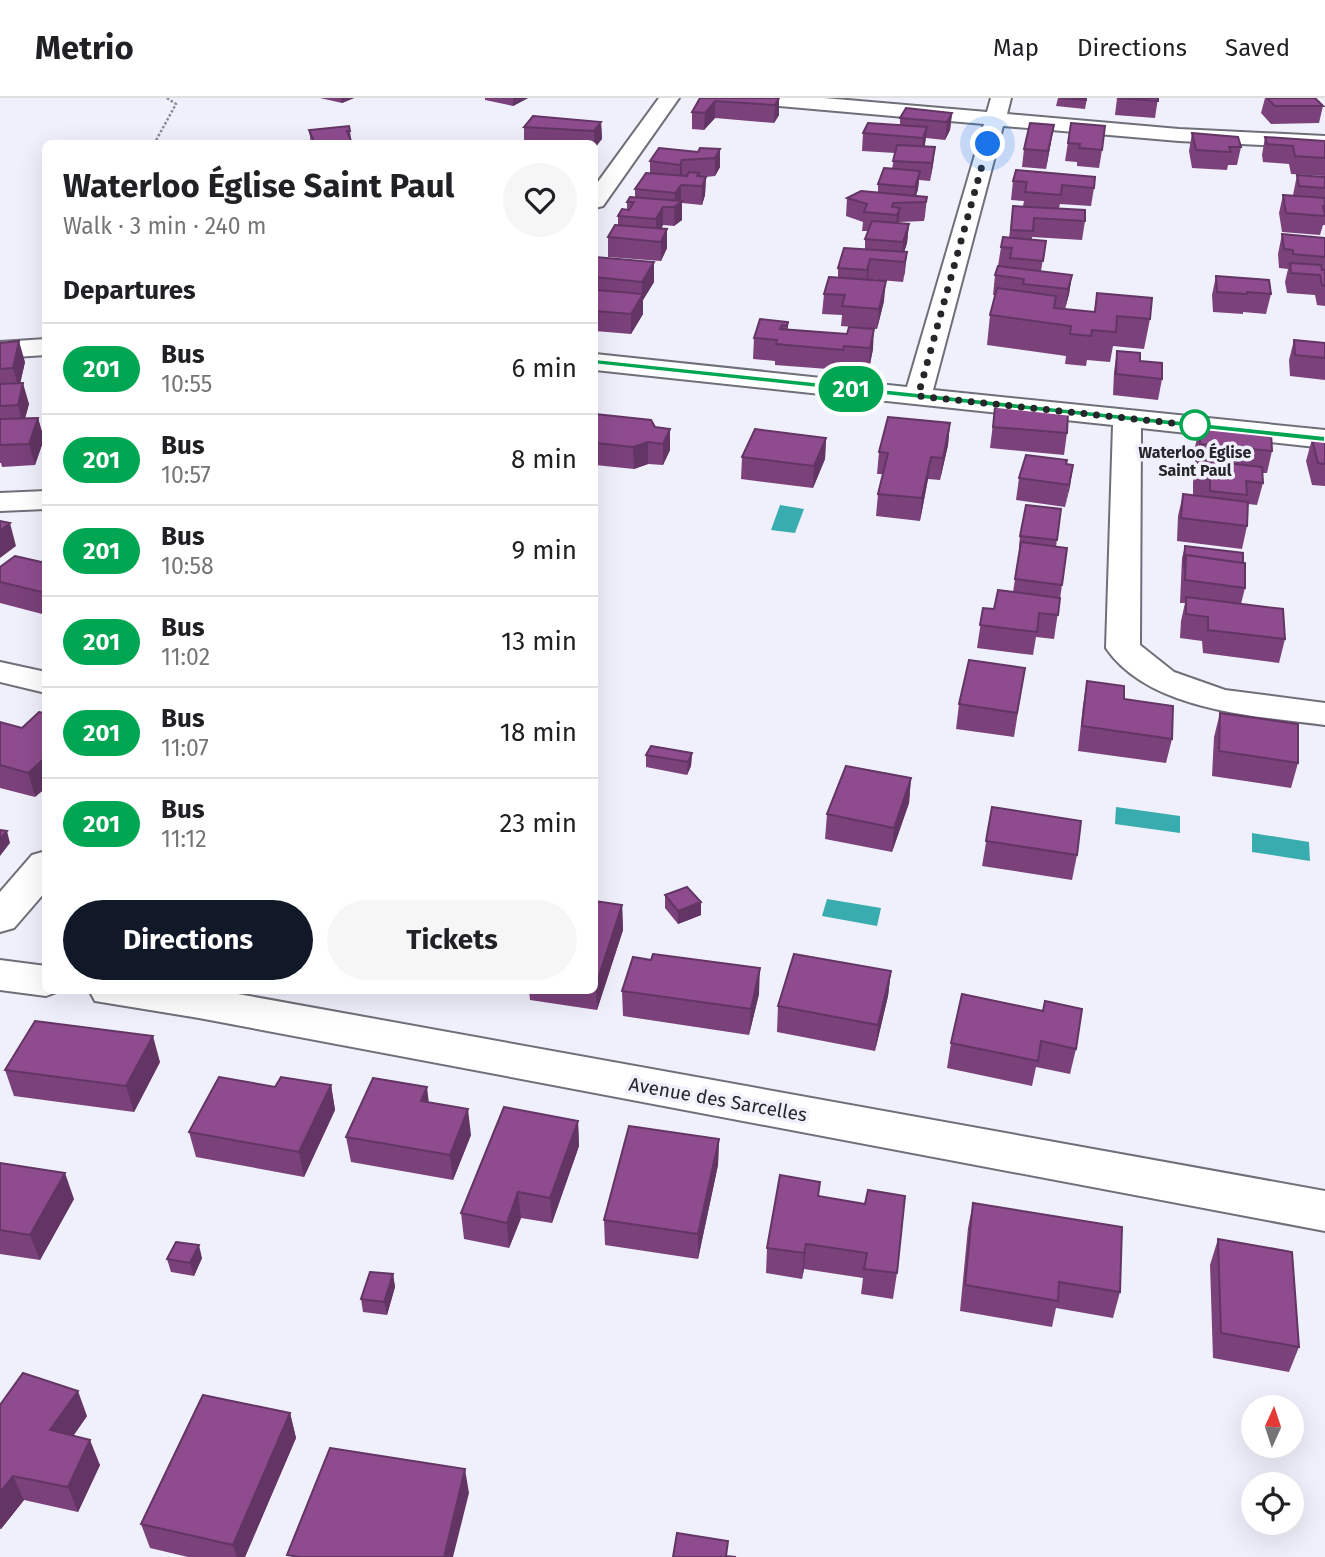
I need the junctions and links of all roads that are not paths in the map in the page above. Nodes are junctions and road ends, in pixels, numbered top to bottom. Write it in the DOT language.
graph roads {
  1 [pos="668,98"];
  2 [pos="757,98"];
  3 [pos="998,108"];
  4 [pos="1325,142"];
  5 [pos="598,197"];
  6 [pos="42,347"];
  7 [pos="0,350"];
  8 [pos="598,362"];
  9 [pos="918,396"];
  10 [pos="1127,418"];
  11 [pos="1325,439"];
  12 [pos="42,500"];
  13 [pos="0,502"];
  14 [pos="0,672"];
  15 [pos="42,682"];
  16 [pos="1325,714"];
  17 [pos="42,869"];
  18 [pos="0,918"];
  19 [pos="0,975"];
  20 [pos="42,980"];
  21 [pos="137,994"];
  22 [pos="1325,1211"];
  1 -- 5 [label="street"];
  2 -- 3 [label="street"];
  3 -- 4 [label="street"];
  3 -- 9 [label="street"];
  6 -- 7 [label="street"];
  8 -- 9 [label="street"];
  9 -- 10 [label="street"];
  10 -- 11 [label="street"];
  10 -- 16 [label="street"];
  12 -- 13 [label="street"];
  14 -- 15 [label="street"];
  17 -- 18 [label="street"];
  19 -- 20 [label="street"];
  21 -- 22 [label="street, Avenue des Sarcelles"];
}
